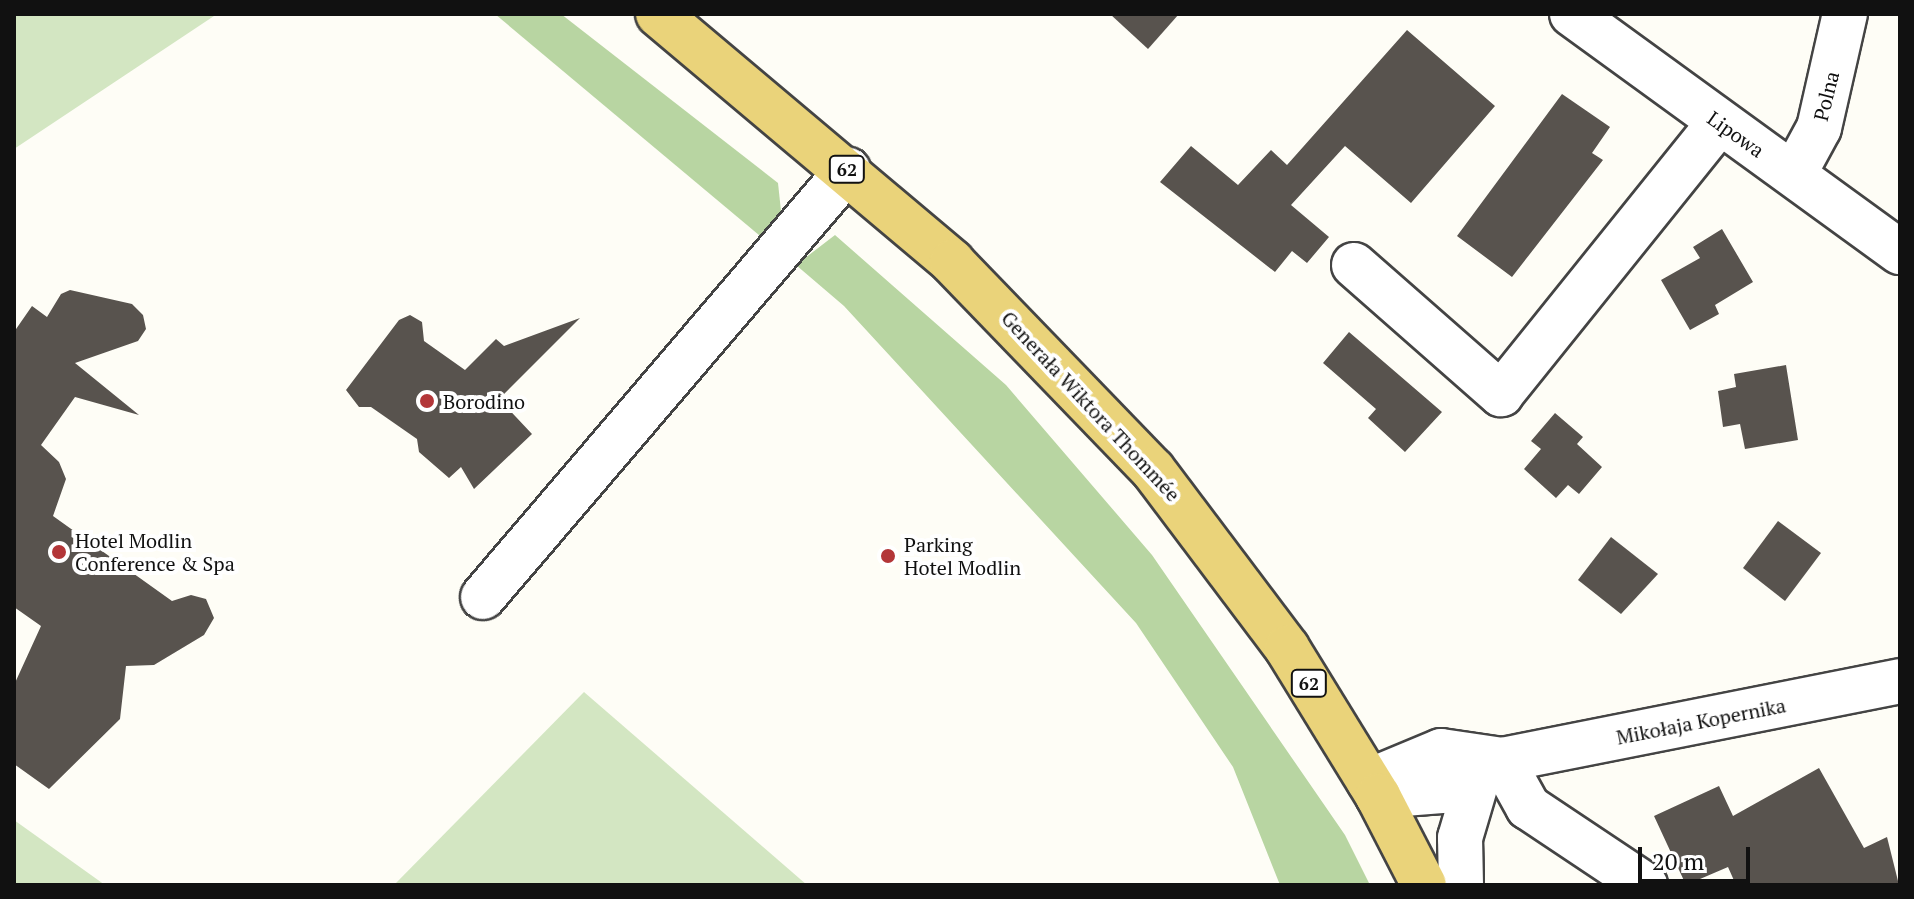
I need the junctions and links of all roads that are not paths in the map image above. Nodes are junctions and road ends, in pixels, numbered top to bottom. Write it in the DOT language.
graph roads {
  1 [pos="658,14"];
  2 [pos="1572,14"];
  3 [pos="1845,14"];
  4 [pos="1719,123"];
  5 [pos="848,170"];
  6 [pos="1794,174"];
  7 [pos="1900,252"];
  8 [pos="1354,265"];
  9 [pos="483,597"];
  10 [pos="1900,681"];
  11 [pos="1490,767"];
  12 [pos="1374,789"];
  13 [pos="1424,885"];
  14 [pos="1461,885"];
  15 [pos="1645,885"];
  1 -- 5 [label="main road, Generała Wiktora Thommée / 62"];
  2 -- 4 [label="street, Lipowa"];
  3 -- 6 [label="street, Polna"];
  4 -- 6 [label="street, Lipowa"];
  4 -- 8 [label="street"];
  5 -- 9 [label="street"];
  5 -- 12 [label="main road, Generała Wiktora Thommée / 62"];
  6 -- 7 [label="street, Lipowa"];
  10 -- 11 [label="street, Mikołaja Kopernika"];
  11 -- 12 [label="street, Mikołaja Kopernika"];
  11 -- 14 [label="street"];
  11 -- 15 [label="street"];
  12 -- 13 [label="main road, Generała Wiktora Thommée / 62"];
}
